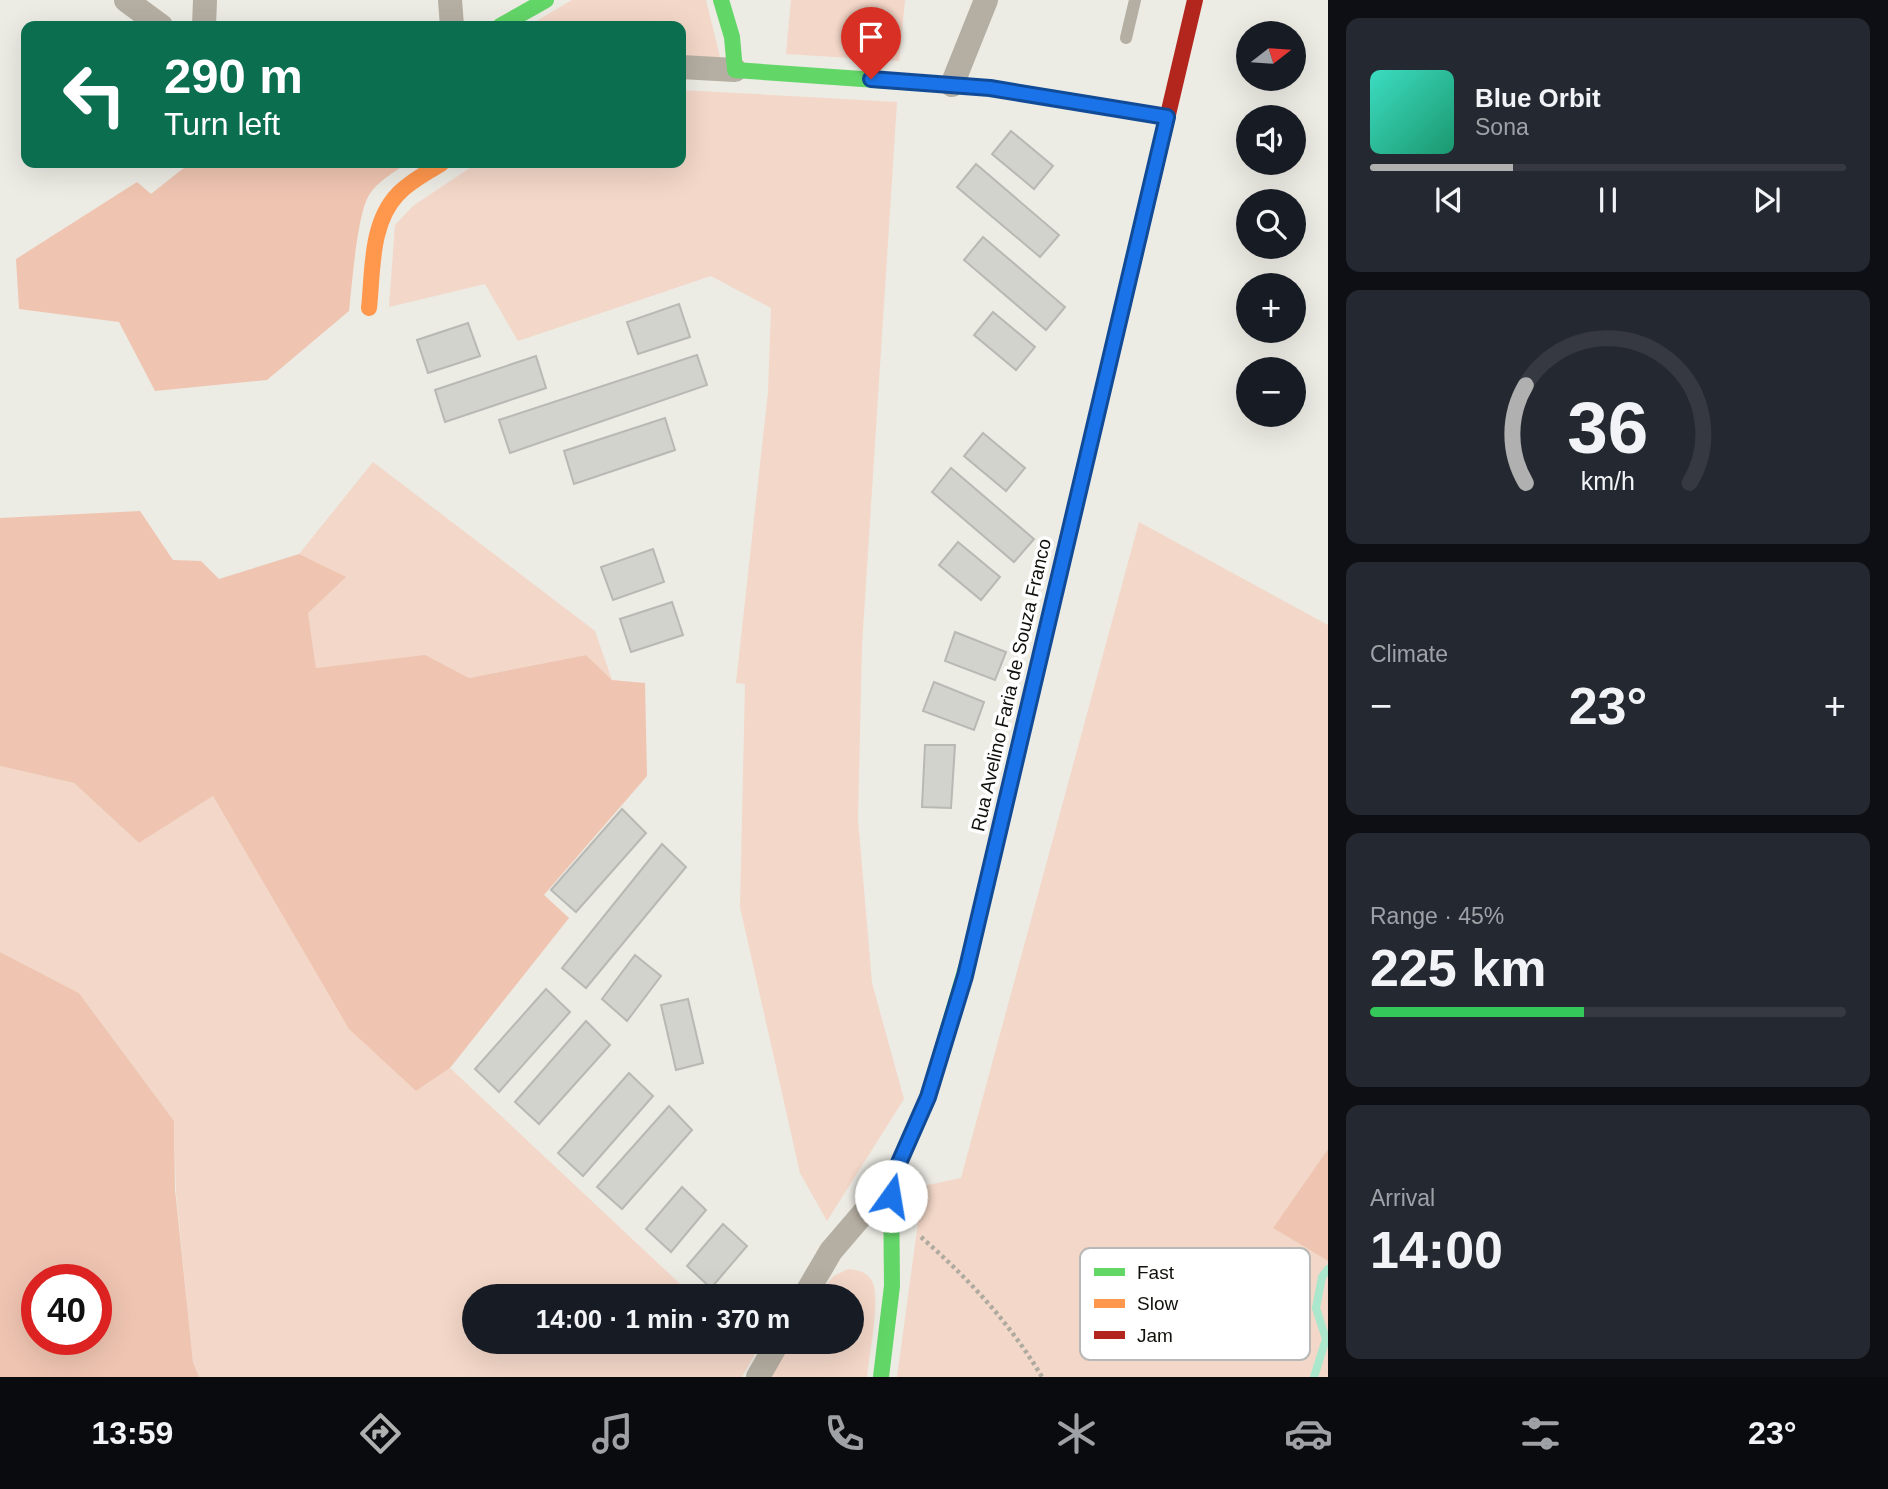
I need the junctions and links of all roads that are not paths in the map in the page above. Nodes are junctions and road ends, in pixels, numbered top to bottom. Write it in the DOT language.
graph roads {
  1 [pos="126,0"];
  2 [pos="205,0"];
  3 [pos="450,0"];
  4 [pos="547,0"];
  5 [pos="721,0"];
  6 [pos="986,0"];
  7 [pos="1135,0"];
  8 [pos="1195,0"];
  9 [pos="154,21"];
  10 [pos="204,21"];
  11 [pos="452,21"];
  12 [pos="509,21"];
  13 [pos="1126,38"];
  14 [pos="686,67"];
  15 [pos="735,70"];
  16 [pos="952,85"];
  17 [pos="1167,117"];
  18 [pos="435,168"];
  19 [pos="369,309"];
  20 [pos="891,1181"];
  21 [pos="812,1284"];
  22 [pos="771,1354"];
  23 [pos="758,1377"];
  24 [pos="881,1377"];
  1 -- 9 [label="street"];
  2 -- 10 [label="street"];
  3 -- 11 [label="street"];
  4 -- 12 [label="street"];
  5 -- 15 [label="street"];
  6 -- 16 [label="street"];
  7 -- 13 [label="lane"];
  8 -- 17 [label="street, Rua Avelino Faria de Souza Franco"];
  14 -- 15 [label="street"];
  15 -- 16 [label="street"];
  16 -- 17 [label="street"];
  17 -- 20 [label="street, Rua Avelino Faria de Souza Franco"];
  18 -- 19 [label="street"];
  20 -- 21 [label="street"];
  20 -- 24 [label="street, Rua Avelino Faria de Souza Franco"];
  22 -- 23 [label="street"];
}
